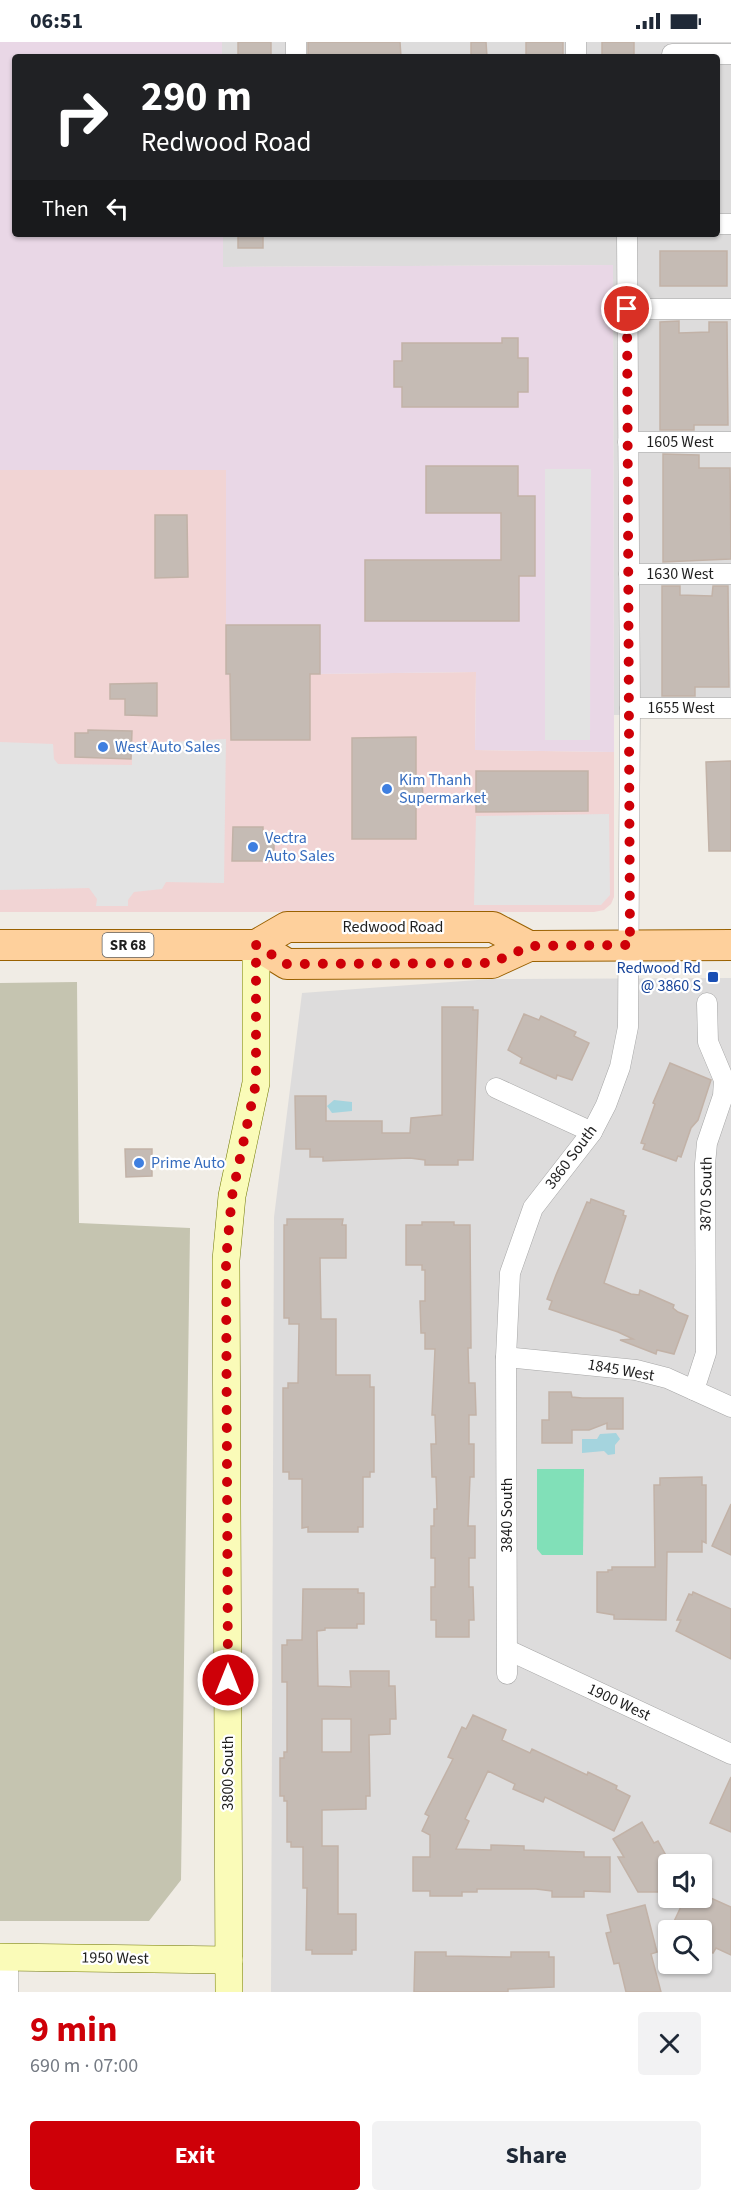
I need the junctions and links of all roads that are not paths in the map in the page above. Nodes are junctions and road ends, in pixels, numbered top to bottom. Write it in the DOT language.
graph roads {
  1 [pos="627,237"];
  2 [pos="627,309"];
  3 [pos="731,309"];
  4 [pos="628,442"];
  5 [pos="731,442"];
  6 [pos="629,574"];
  7 [pos="731,574"];
  8 [pos="630,708"];
  9 [pos="731,708"];
  10 [pos="0,945"];
  11 [pos="256,945"];
  12 [pos="630,945"];
  13 [pos="731,945"];
  14 [pos="707,1003"];
  15 [pos="495,1088"];
  16 [pos="592,1132"];
  17 [pos="506,1357"];
  18 [pos="694,1390"];
  19 [pos="731,1407"];
  20 [pos="508,1650"];
  21 [pos="507,1674"];
  22 [pos="731,1754"];
  23 [pos="4,1957"];
  24 [pos="229,1960"];
  25 [pos="8,1992"];
  26 [pos="229,1992"];
  1 -- 2 [label="street, 3860 South"];
  2 -- 3 [label="street"];
  2 -- 4 [label="street, 3860 South"];
  4 -- 5 [label="street, 1605 West"];
  4 -- 6 [label="street, 3860 South"];
  6 -- 7 [label="street, 1630 West"];
  6 -- 8 [label="street, 3860 South"];
  8 -- 9 [label="street, 1655 West"];
  8 -- 12 [label="street, 3860 South"];
  10 -- 11 [label="main road, SR 68"];
  11 -- 12 [label="main road, Redwood Road"];
  11 -- 24 [label="street, 3800 South"];
  12 -- 13 [label="main road, Redwood Road"];
  12 -- 16 [label="street, 3860 South"];
  14 -- 18 [label="street, 3870 South"];
  15 -- 16 [label="street"];
  16 -- 17 [label="street, 3860 South"];
  17 -- 18 [label="street, 1845 West"];
  17 -- 20 [label="street, 3840 South"];
  18 -- 19 [label="street, 1845 West"];
  20 -- 21 [label="street, 3840 South"];
  20 -- 22 [label="street, 1900 West"];
  23 -- 24 [label="street, 1950 West"];
  23 -- 25 [label="street"];
  24 -- 26 [label="street, 3800 South"];
}
